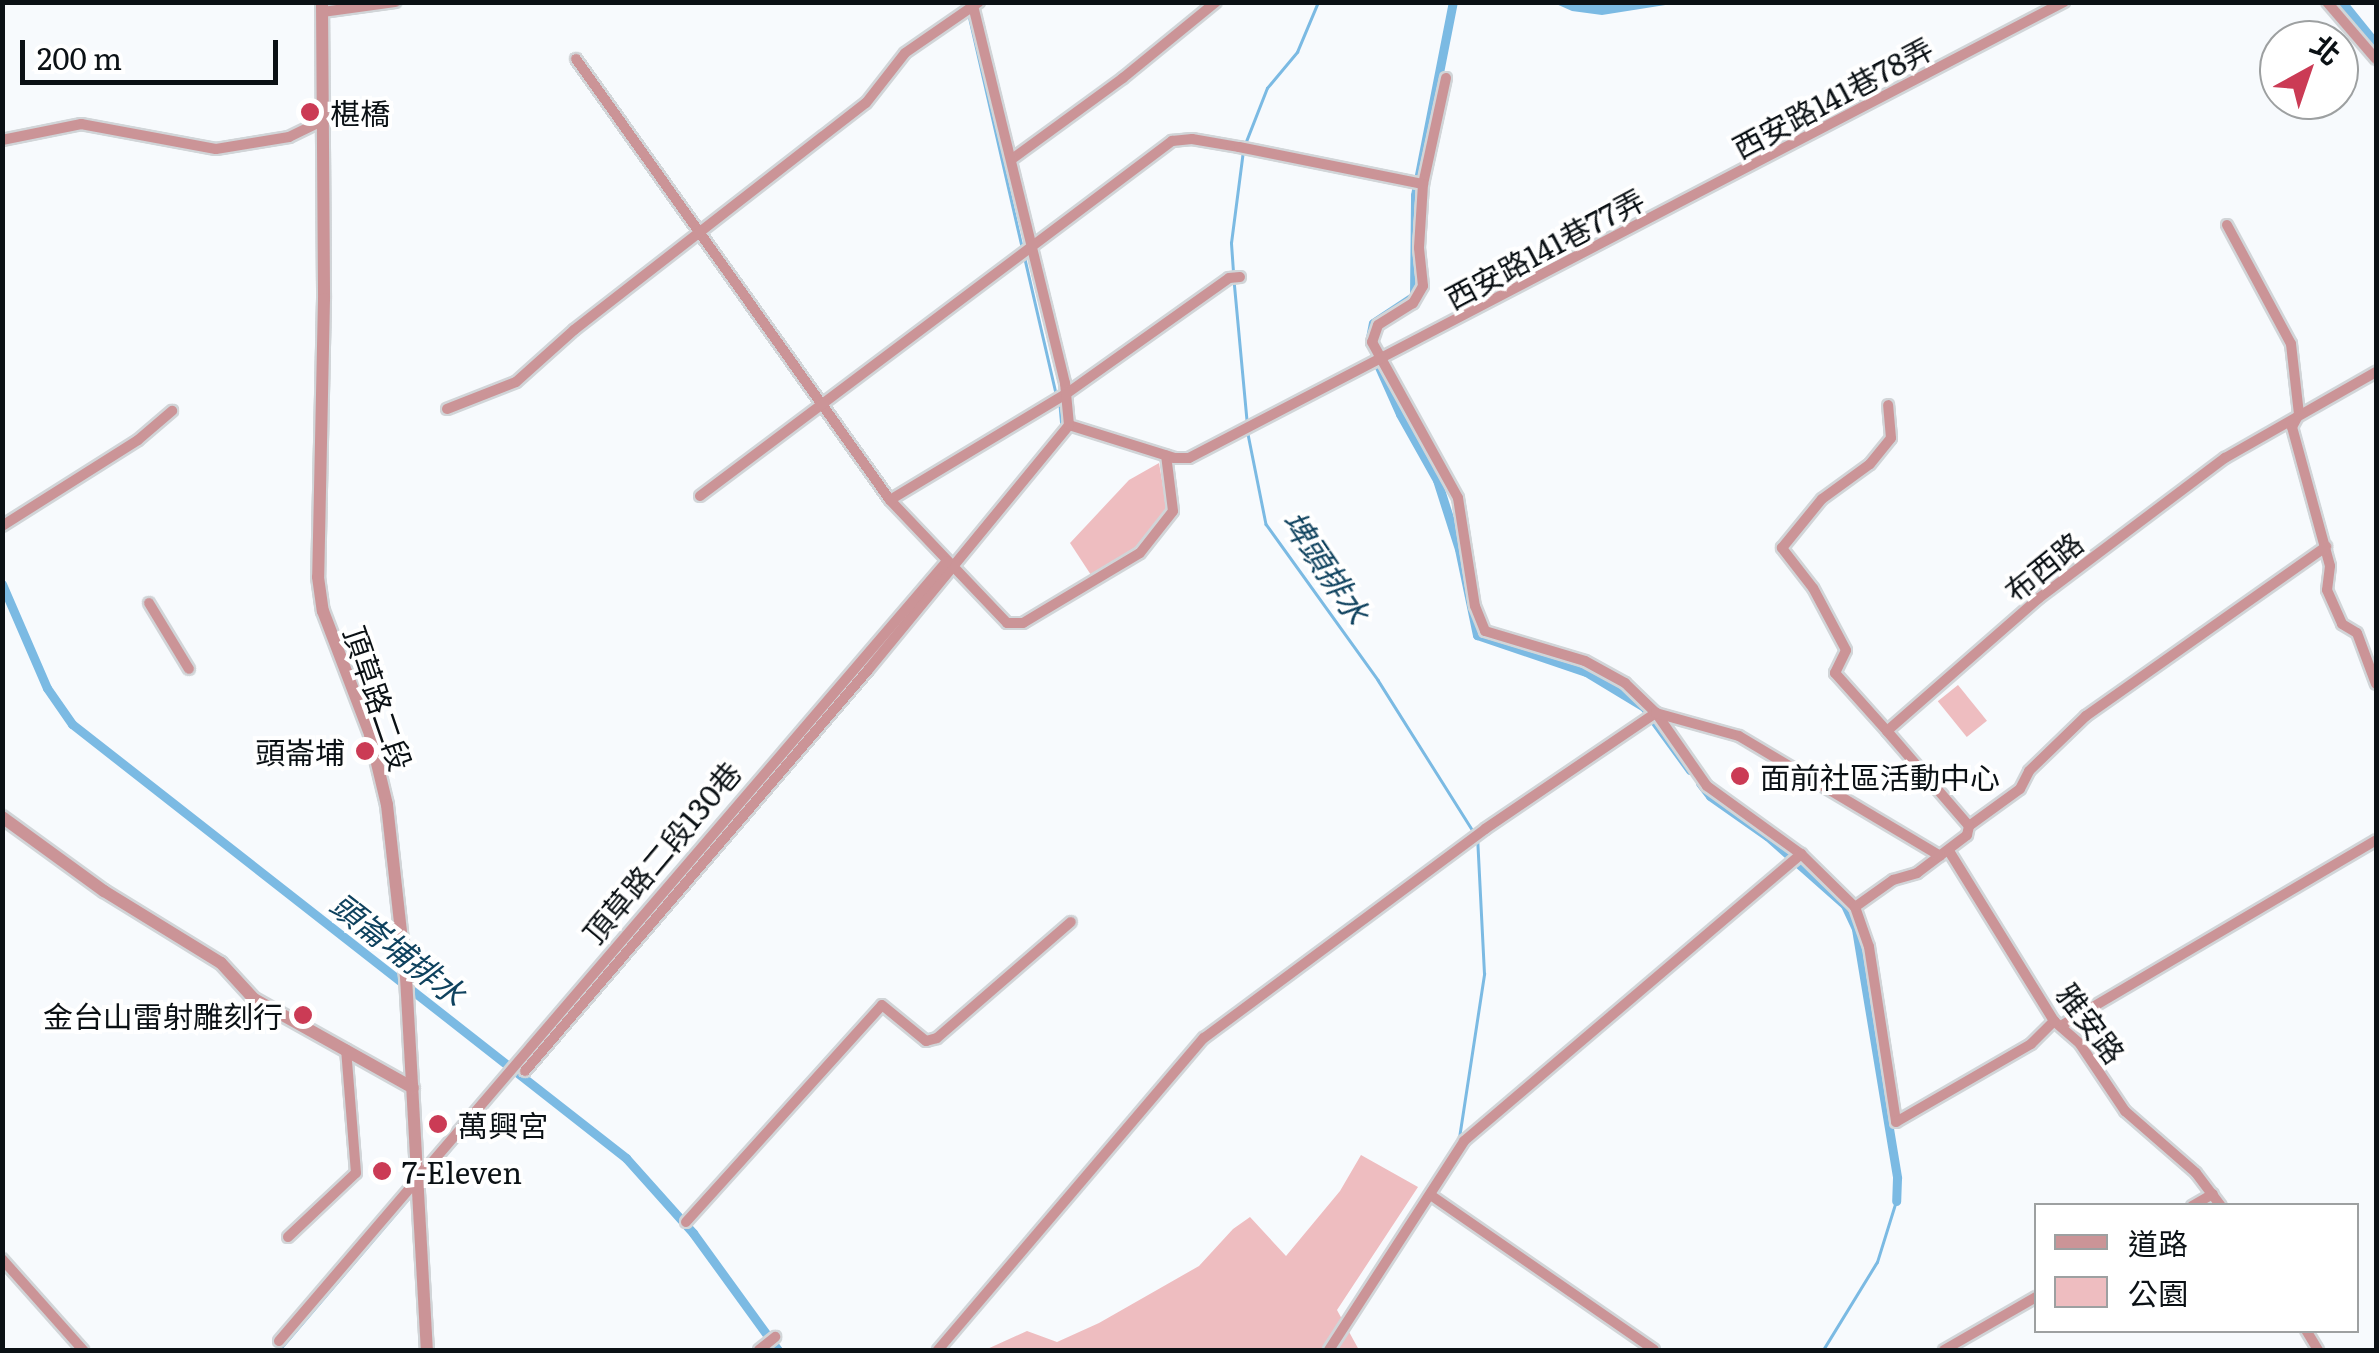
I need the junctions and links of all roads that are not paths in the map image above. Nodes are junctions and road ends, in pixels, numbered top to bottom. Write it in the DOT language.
graph roads {
  1 [pos="395,2"];
  2 [pos="1216,2"];
  3 [pos="2064,2"];
  4 [pos="2327,2"];
  5 [pos="974,4"];
  6 [pos="322,7"];
  7 [pos="576,59"];
  8 [pos="2376,60"];
  9 [pos="1446,78"];
  10 [pos="322,122"];
  11 [pos="2,140"];
  12 [pos="1012,159"];
  13 [pos="1729,180"];
  14 [pos="1419,183"];
  15 [pos="2227,224"];
  16 [pos="696,233"];
  17 [pos="1032,248"];
  18 [pos="1235,277"];
  19 [pos="1382,361"];
  20 [pos="2376,372"];
  21 [pos="1066,394"];
  22 [pos="820,404"];
  23 [pos="1888,405"];
  24 [pos="447,409"];
  25 [pos="172,411"];
  26 [pos="2299,414"];
  27 [pos="1070,425"];
  28 [pos="1166,455"];
  29 [pos="700,496"];
  30 [pos="890,500"];
  31 [pos="2,526"];
  32 [pos="2326,547"];
  33 [pos="950,564"];
  34 [pos="149,603"];
  35 [pos="189,669"];
  36 [pos="2376,684"];
  37 [pos="1656,712"];
  38 [pos="1887,732"];
  39 [pos="2,817"];
  40 [pos="1968,826"];
  41 [pos="2376,840"];
  42 [pos="1801,854"];
  43 [pos="1944,854"];
  44 [pos="1855,907"];
  45 [pos="1071,922"];
  46 [pos="2059,1022"];
  47 [pos="346,1049"];
  48 [pos="525,1071"];
  49 [pos="413,1088"];
  50 [pos="418,1178"];
  51 [pos="2213,1194"];
  52 [pos="1432,1196"];
  53 [pos="2197,1203"];
  54 [pos="2220,1203"];
  55 [pos="686,1222"];
  56 [pos="288,1237"];
  57 [pos="2,1259"];
  58 [pos="2034,1298"];
  59 [pos="279,1340"];
  60 [pos="83,1350"];
  61 [pos="428,1350"];
  62 [pos="938,1350"];
  63 [pos="1329,1350"];
  64 [pos="1654,1350"];
  65 [pos="1944,1350"];
  1 -- 6 [label="street"];
  2 -- 12 [label="street"];
  3 -- 13 [label="street, 西安路141巷78弄"];
  4 -- 8 [label="street"];
  5 -- 12 [label="street"];
  5 -- 16 [label="street"];
  6 -- 10 [label="street, 頂草路二段"];
  7 -- 16 [label="street"];
  9 -- 14 [label="street"];
  10 -- 11 [label="street"];
  10 -- 49 [label="street, 頂草路二段"];
  12 -- 17 [label="street"];
  13 -- 19 [label="street, 西安路141巷77弄"];
  14 -- 17 [label="street"];
  14 -- 19 [label="street"];
  15 -- 26 [label="street"];
  16 -- 22 [label="street"];
  16 -- 24 [label="street"];
  17 -- 21 [label="street"];
  17 -- 22 [label="street"];
  18 -- 21 [label="street"];
  19 -- 28 [label="street, 西安路141巷77弄"];
  19 -- 37 [label="street"];
  20 -- 26 [label="street, 布西路"];
  21 -- 27 [label="street"];
  21 -- 30 [label="street"];
  22 -- 29 [label="street"];
  22 -- 30 [label="street"];
  23 -- 38 [label="street"];
  25 -- 31 [label="street"];
  26 -- 32 [label="street"];
  26 -- 38 [label="street, 布西路"];
  27 -- 28 [label="street"];
  27 -- 33 [label="street"];
  28 -- 33 [label="street"];
  30 -- 33 [label="street"];
  32 -- 36 [label="street"];
  32 -- 40 [label="street"];
  33 -- 48 [label="street"];
  33 -- 50 [label="street, 頂草路二段130巷"];
  34 -- 35 [label="street"];
  37 -- 42 [label="street"];
  37 -- 43 [label="street, 雅安路"];
  37 -- 62 [label="street"];
  38 -- 40 [label="street"];
  39 -- 47 [label="street"];
  40 -- 43 [label="street"];
  41 -- 46 [label="street"];
  42 -- 44 [label="street"];
  42 -- 52 [label="street"];
  43 -- 44 [label="street"];
  43 -- 46 [label="street, 雅安路"];
  44 -- 46 [label="street"];
  45 -- 55 [label="street"];
  46 -- 51 [label="street, 雅安路"];
  47 -- 49 [label="street"];
  47 -- 56 [label="street"];
  49 -- 50 [label="street, 頂草路二段"];
  50 -- 59 [label="street, 頂草路二段130巷"];
  50 -- 61 [label="street, 頂草路二段"];
  51 -- 53 [label="street"];
  51 -- 54 [label="street, 雅安路"];
  52 -- 63 [label="street"];
  52 -- 64 [label="street"];
  57 -- 60 [label="street"];
  58 -- 65 [label="street"];
}
